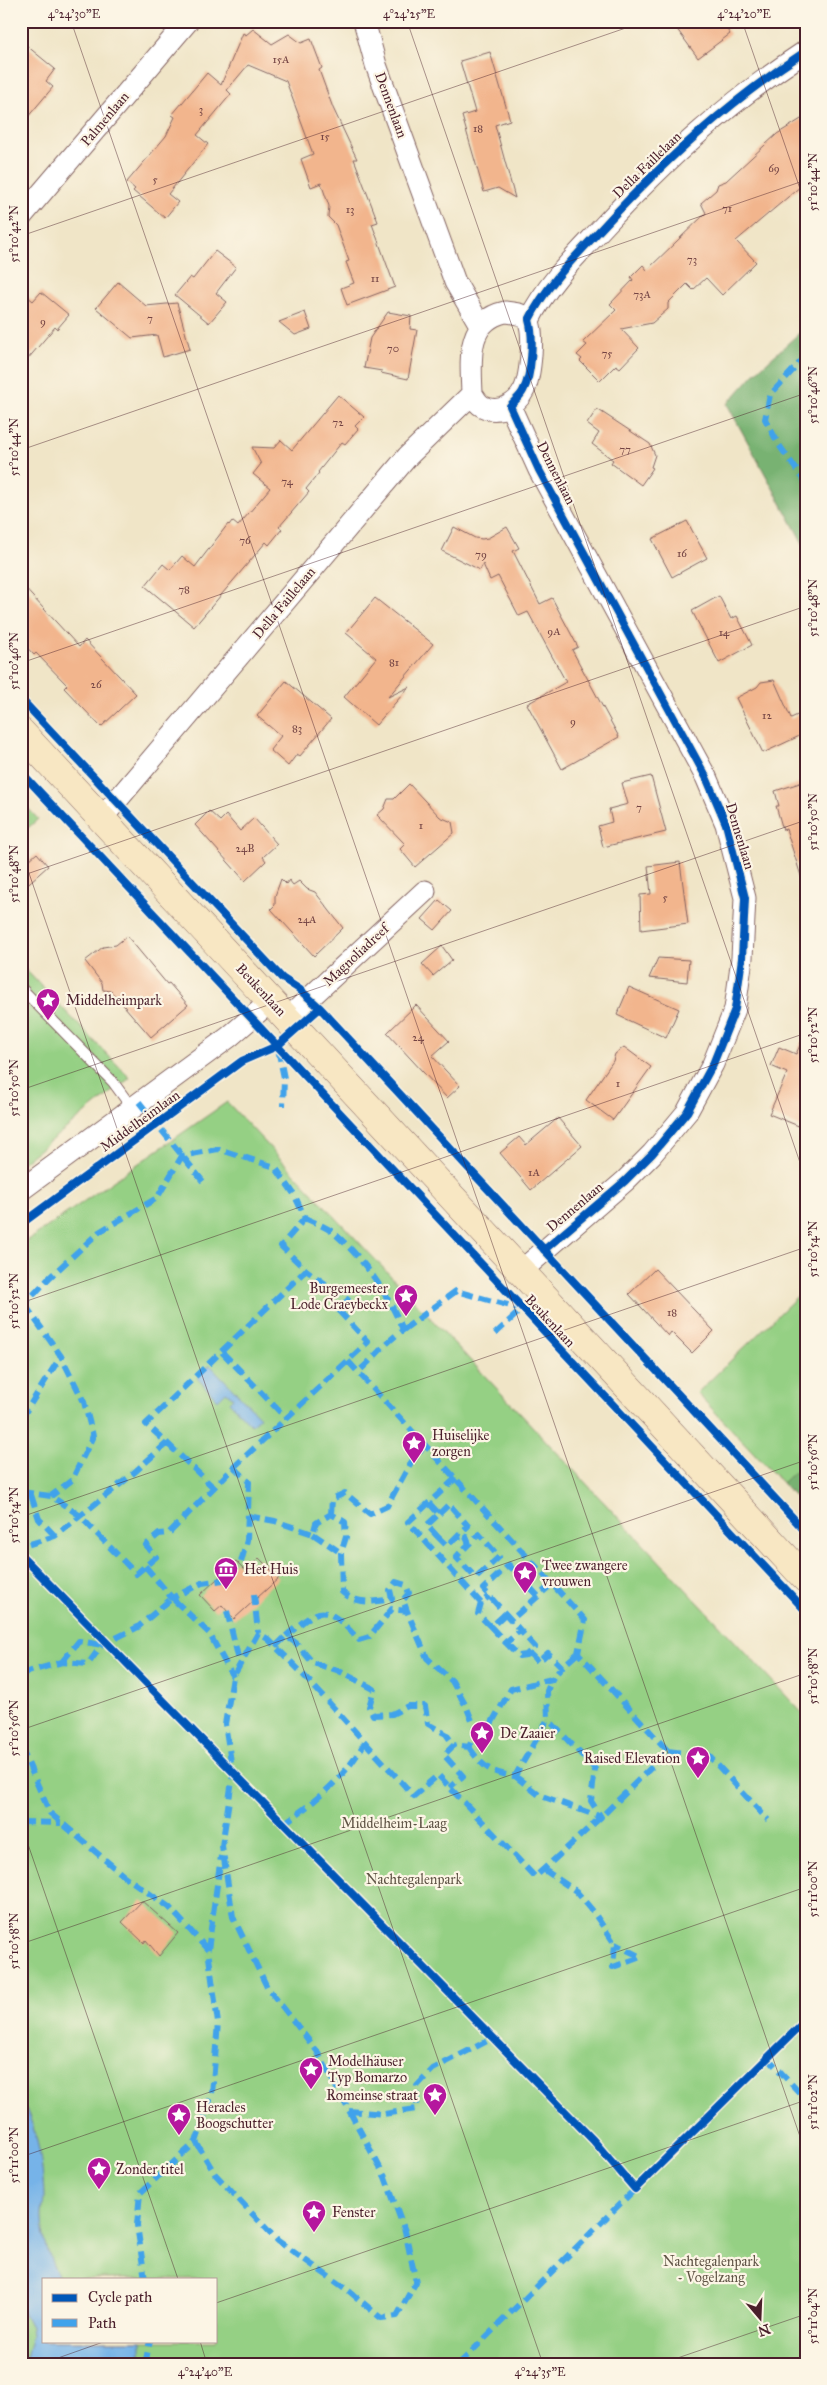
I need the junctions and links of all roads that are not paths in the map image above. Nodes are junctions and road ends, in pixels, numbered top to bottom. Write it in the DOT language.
graph roads {
  1 [pos="188,21"];
  2 [pos="364,21"];
  3 [pos="806,51"];
  4 [pos="21,217"];
  5 [pos="529,320"];
  6 [pos="480,325"];
  7 [pos="472,394"];
  8 [pos="510,406"];
  9 [pos="21,732"];
  10 [pos="110,809"];
  11 [pos="425,891"];
  12 [pos="21,988"];
  13 [pos="279,1010"];
  14 [pos="132,1108"];
  15 [pos="21,1190"];
  16 [pos="520,1272"];
  17 [pos="806,1579"];
  1 -- 4 [label="street, Palmenlaan"];
  2 -- 6 [label="street, Dennenlaan"];
  3 -- 5 [label="street, Della Faillelaan"];
  5 -- 6 [label="street"];
  5 -- 8 [label="street"];
  6 -- 7 [label="street"];
  7 -- 8 [label="street"];
  7 -- 10 [label="street, Della Faillelaan"];
  8 -- 16 [label="street, Dennenlaan"];
  9 -- 10 [label="street, Beukenlaan"];
  10 -- 13 [label="street, Beukenlaan"];
  11 -- 13 [label="street, Magnoliadreef"];
  12 -- 14 [label="lane"];
  13 -- 14 [label="street, Middelheimlaan"];
  13 -- 16 [label="street, Beukenlaan"];
  14 -- 15 [label="street, Middelheimlaan"];
  16 -- 17 [label="street, Beukenlaan"];
}
